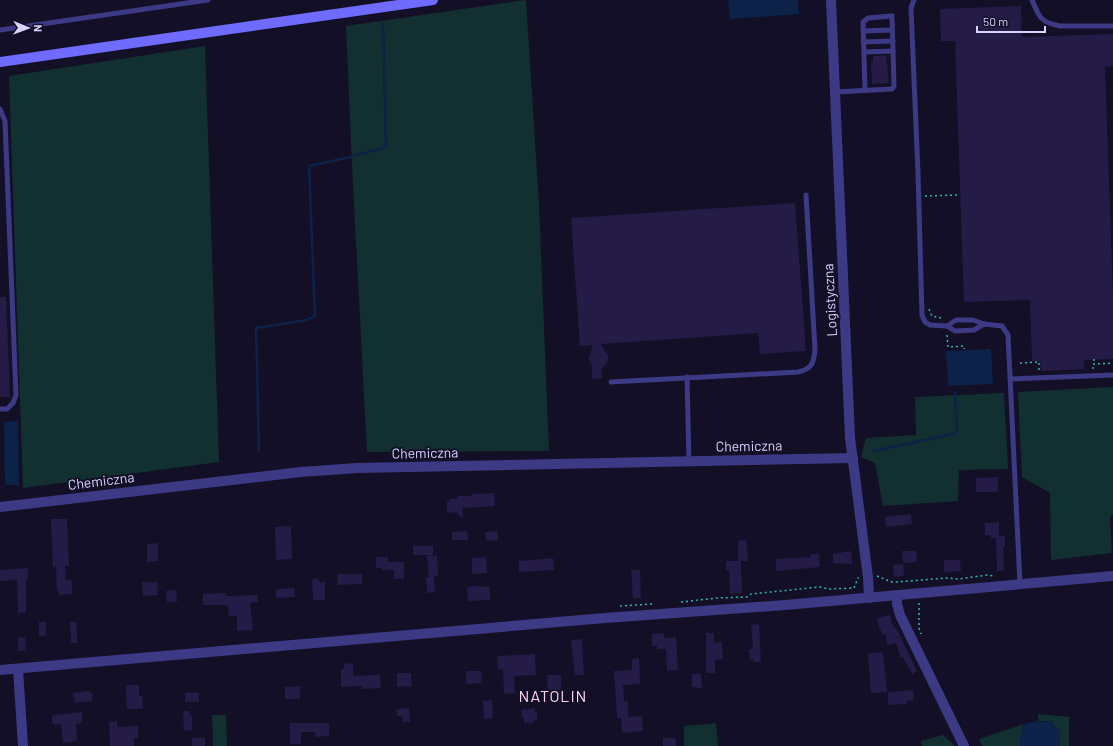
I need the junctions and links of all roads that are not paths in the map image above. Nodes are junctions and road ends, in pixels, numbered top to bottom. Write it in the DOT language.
graph roads {
  1 [pos="208,0"];
  2 [pos="433,0"];
  3 [pos="831,0"];
  4 [pos="914,0"];
  5 [pos="1032,0"];
  6 [pos="1113,26"];
  7 [pos="0,30"];
  8 [pos="892,30"];
  9 [pos="863,31"];
  10 [pos="893,41"];
  11 [pos="863,42"];
  12 [pos="893,51"];
  13 [pos="864,52"];
  14 [pos="0,62"];
  15 [pos="865,90"];
  16 [pos="835,92"];
  17 [pos="0,109"];
  18 [pos="806,196"];
  19 [pos="984,324"];
  20 [pos="947,326"];
  21 [pos="1113,375"];
  22 [pos="687,377"];
  23 [pos="1010,379"];
  24 [pos="611,382"];
  25 [pos="0,409"];
  26 [pos="853,458"];
  27 [pos="690,462"];
  28 [pos="0,506"];
  29 [pos="1113,576"];
  30 [pos="1020,584"];
  31 [pos="897,595"];
  32 [pos="869,598"];
  33 [pos="18,669"];
  34 [pos="0,670"];
  35 [pos="23,746"];
  36 [pos="964,746"];
  1 -- 7 [label="lane"];
  2 -- 14 [label="main road"];
  3 -- 16 [label="street, Logistyczna"];
  4 -- 20 [label="lane"];
  5 -- 6 [label="lane"];
  8 -- 9 [label="lane"];
  8 -- 9 [label="lane"];
  8 -- 10 [label="lane"];
  9 -- 11 [label="lane"];
  10 -- 11 [label="lane"];
  10 -- 12 [label="lane"];
  11 -- 13 [label="lane"];
  12 -- 13 [label="lane"];
  12 -- 15 [label="lane"];
  13 -- 15 [label="lane"];
  15 -- 16 [label="lane"];
  16 -- 26 [label="street, Logistyczna"];
  17 -- 25 [label="lane"];
  18 -- 22 [label="lane"];
  19 -- 20 [label="lane"];
  19 -- 20 [label="lane"];
  19 -- 23 [label="lane"];
  21 -- 23 [label="lane"];
  22 -- 24 [label="lane"];
  22 -- 27 [label="lane"];
  23 -- 30 [label="lane"];
  26 -- 27 [label="street, Chemiczna"];
  26 -- 32 [label="street, Logistyczna"];
  27 -- 28 [label="street, Chemiczna"];
  29 -- 30 [label="street"];
  30 -- 31 [label="street"];
  31 -- 32 [label="street"];
  31 -- 36 [label="street"];
  32 -- 33 [label="street"];
  33 -- 34 [label="street"];
  33 -- 35 [label="street"];
}
